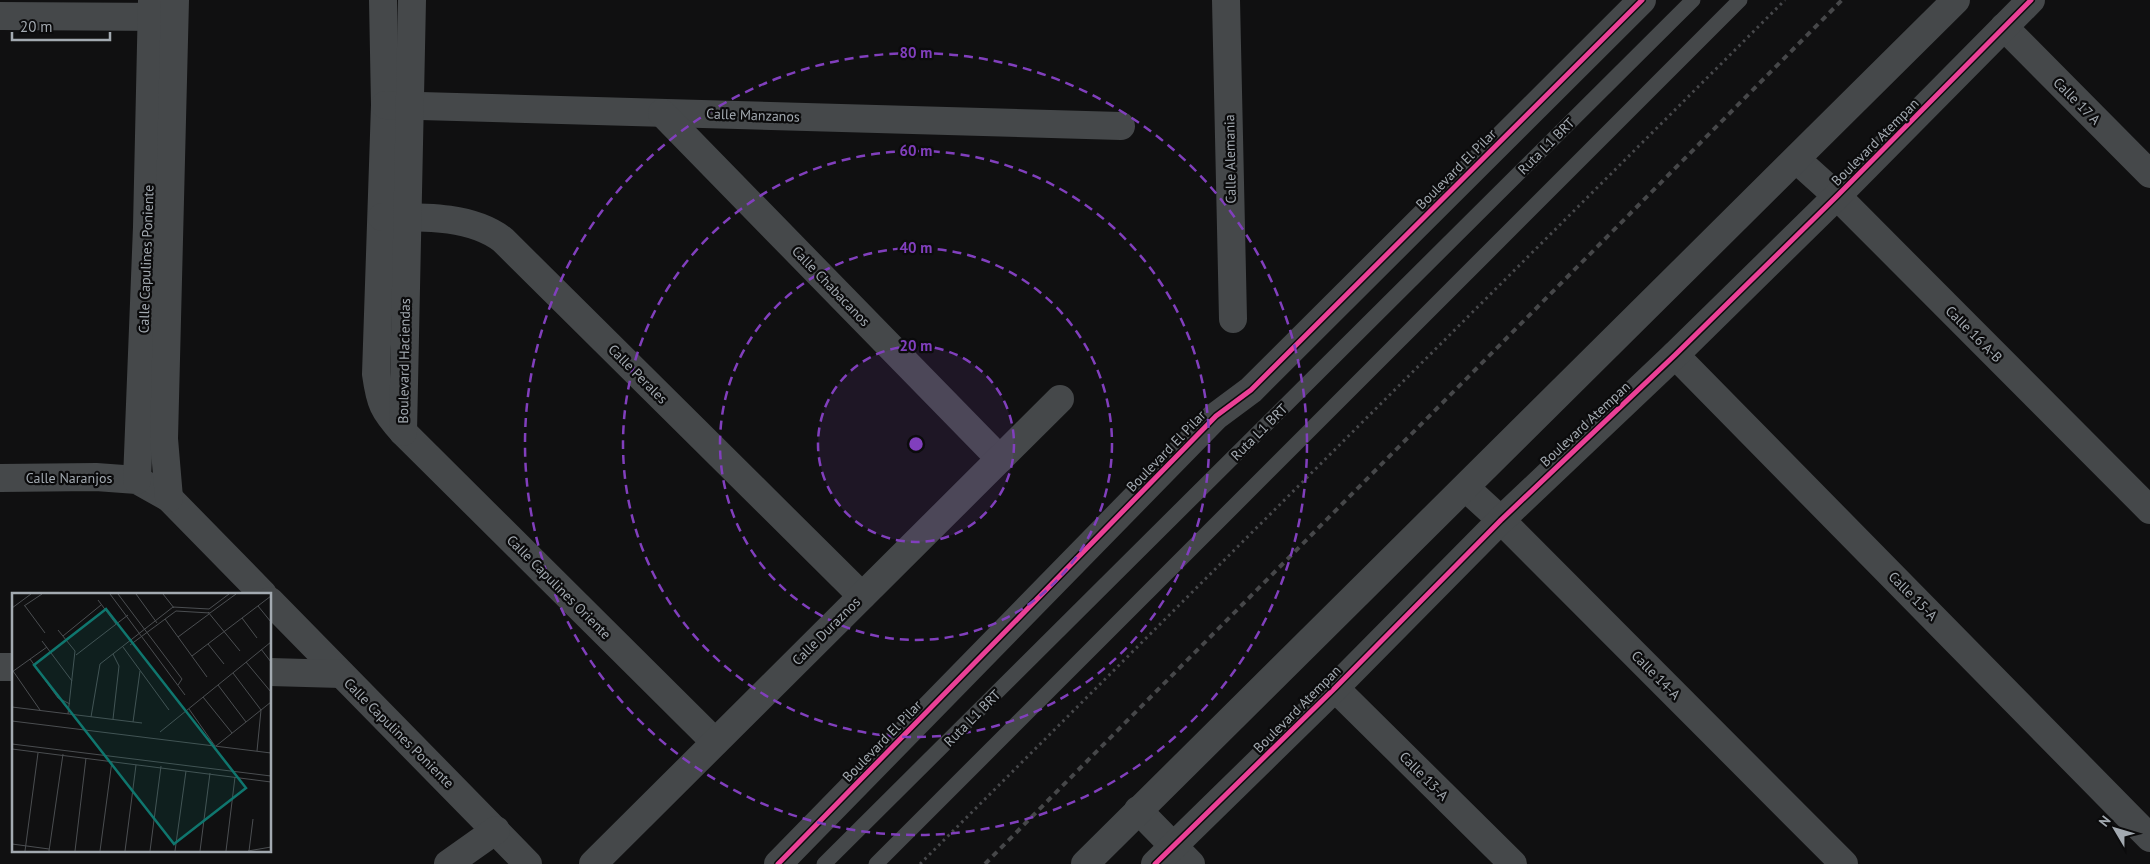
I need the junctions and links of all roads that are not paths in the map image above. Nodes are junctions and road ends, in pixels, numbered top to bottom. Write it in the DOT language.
graph roads {
  1 [pos="383,0"];
  2 [pos="412,0"];
  3 [pos="1226,0"];
  4 [pos="1642,0"];
  5 [pos="1693,0"];
  6 [pos="1740,0"];
  7 [pos="1956,0"];
  8 [pos="2030,0"];
  9 [pos="163,9"];
  10 [pos="0,16"];
  11 [pos="2004,27"];
  12 [pos="397,105"];
  13 [pos="662,113"];
  14 [pos="1120,126"];
  15 [pos="1797,160"];
  16 [pos="2150,174"];
  17 [pos="1837,196"];
  18 [pos="394,217"];
  19 [pos="1233,319"];
  20 [pos="1675,355"];
  21 [pos="1060,399"];
  22 [pos="403,432"];
  23 [pos="1000,459"];
  24 [pos="0,478"];
  25 [pos="137,480"];
  26 [pos="1466,488"];
  27 [pos="170,498"];
  28 [pos="2150,510"];
  29 [pos="1501,520"];
  30 [pos="262,593"];
  31 [pos="862,596"];
  32 [pos="271,602"];
  33 [pos="271,672"];
  34 [pos="341,674"];
  35 [pos="1335,688"];
  36 [pos="715,742"];
  37 [pos="1138,810"];
  38 [pos="496,830"];
  39 [pos="2150,838"];
  40 [pos="1173,858"];
  41 [pos="448,864"];
  42 [pos="528,864"];
  43 [pos="593,864"];
  44 [pos="778,864"];
  45 [pos="824,864"];
  46 [pos="876,864"];
  47 [pos="1084,864"];
  48 [pos="1513,864"];
  49 [pos="1844,864"];
  1 -- 12 [label="street, Boulevard Haciendas"];
  2 -- 12 [label="street, Boulevard Haciendas"];
  3 -- 19 [label="street, Calle Alemania"];
  4 -- 44 [label="street, Boulevard El Pilar"];
  5 -- 45 [label="lane, Ruta L1 BRT"];
  6 -- 46 [label="lane"];
  7 -- 15 [label="street"];
  8 -- 11 [label="street, Boulevard Atempan"];
  9 -- 10 [label="street"];
  9 -- 25 [label="street, Calle Capulines Poniente"];
  9 -- 27 [label="street, Calle Capulines Poniente"];
  11 -- 16 [label="street, Calle 17 A"];
  11 -- 17 [label="street, Boulevard Atempan"];
  12 -- 13 [label="street, Calle Manzanos"];
  12 -- 18 [label="street, Boulevard Haciendas"];
  13 -- 14 [label="street, Calle Manzanos"];
  13 -- 23 [label="street, Calle Chabacanos"];
  15 -- 17 [label="street, Calle 16 A-B"];
  15 -- 26 [label="street"];
  17 -- 20 [label="street, Boulevard Atempan"];
  17 -- 28 [label="street, Calle 16 A-B"];
  18 -- 22 [label="street, Boulevard Haciendas"];
  18 -- 31 [label="street, Calle Perales"];
  20 -- 29 [label="street, Boulevard Atempan"];
  20 -- 39 [label="street, Calle 15-A"];
  21 -- 23 [label="street, Calle Duraznos"];
  22 -- 36 [label="street, Calle Capulines Oriente"];
  23 -- 31 [label="street, Calle Duraznos"];
  24 -- 25 [label="street, Calle Naranjos"];
  25 -- 27 [label="street"];
  26 -- 29 [label="street, Calle 14-A"];
  26 -- 37 [label="street"];
  27 -- 30 [label="street"];
  29 -- 35 [label="street, Boulevard Atempan"];
  29 -- 49 [label="street, Calle 14-A"];
  31 -- 36 [label="street, Calle Duraznos"];
  32 -- 34 [label="street, Calle Capulines Poniente"];
  33 -- 34 [label="street"];
  34 -- 38 [label="street, Calle Capulines Poniente"];
  35 -- 40 [label="street, Boulevard Atempan"];
  35 -- 48 [label="street, Calle 13-A"];
  36 -- 43 [label="street, Calle Duraznos"];
  37 -- 40 [label="street"];
  37 -- 47 [label="street"];
  38 -- 41 [label="street"];
  38 -- 42 [label="street, Calle Capulines Poniente"];
}
